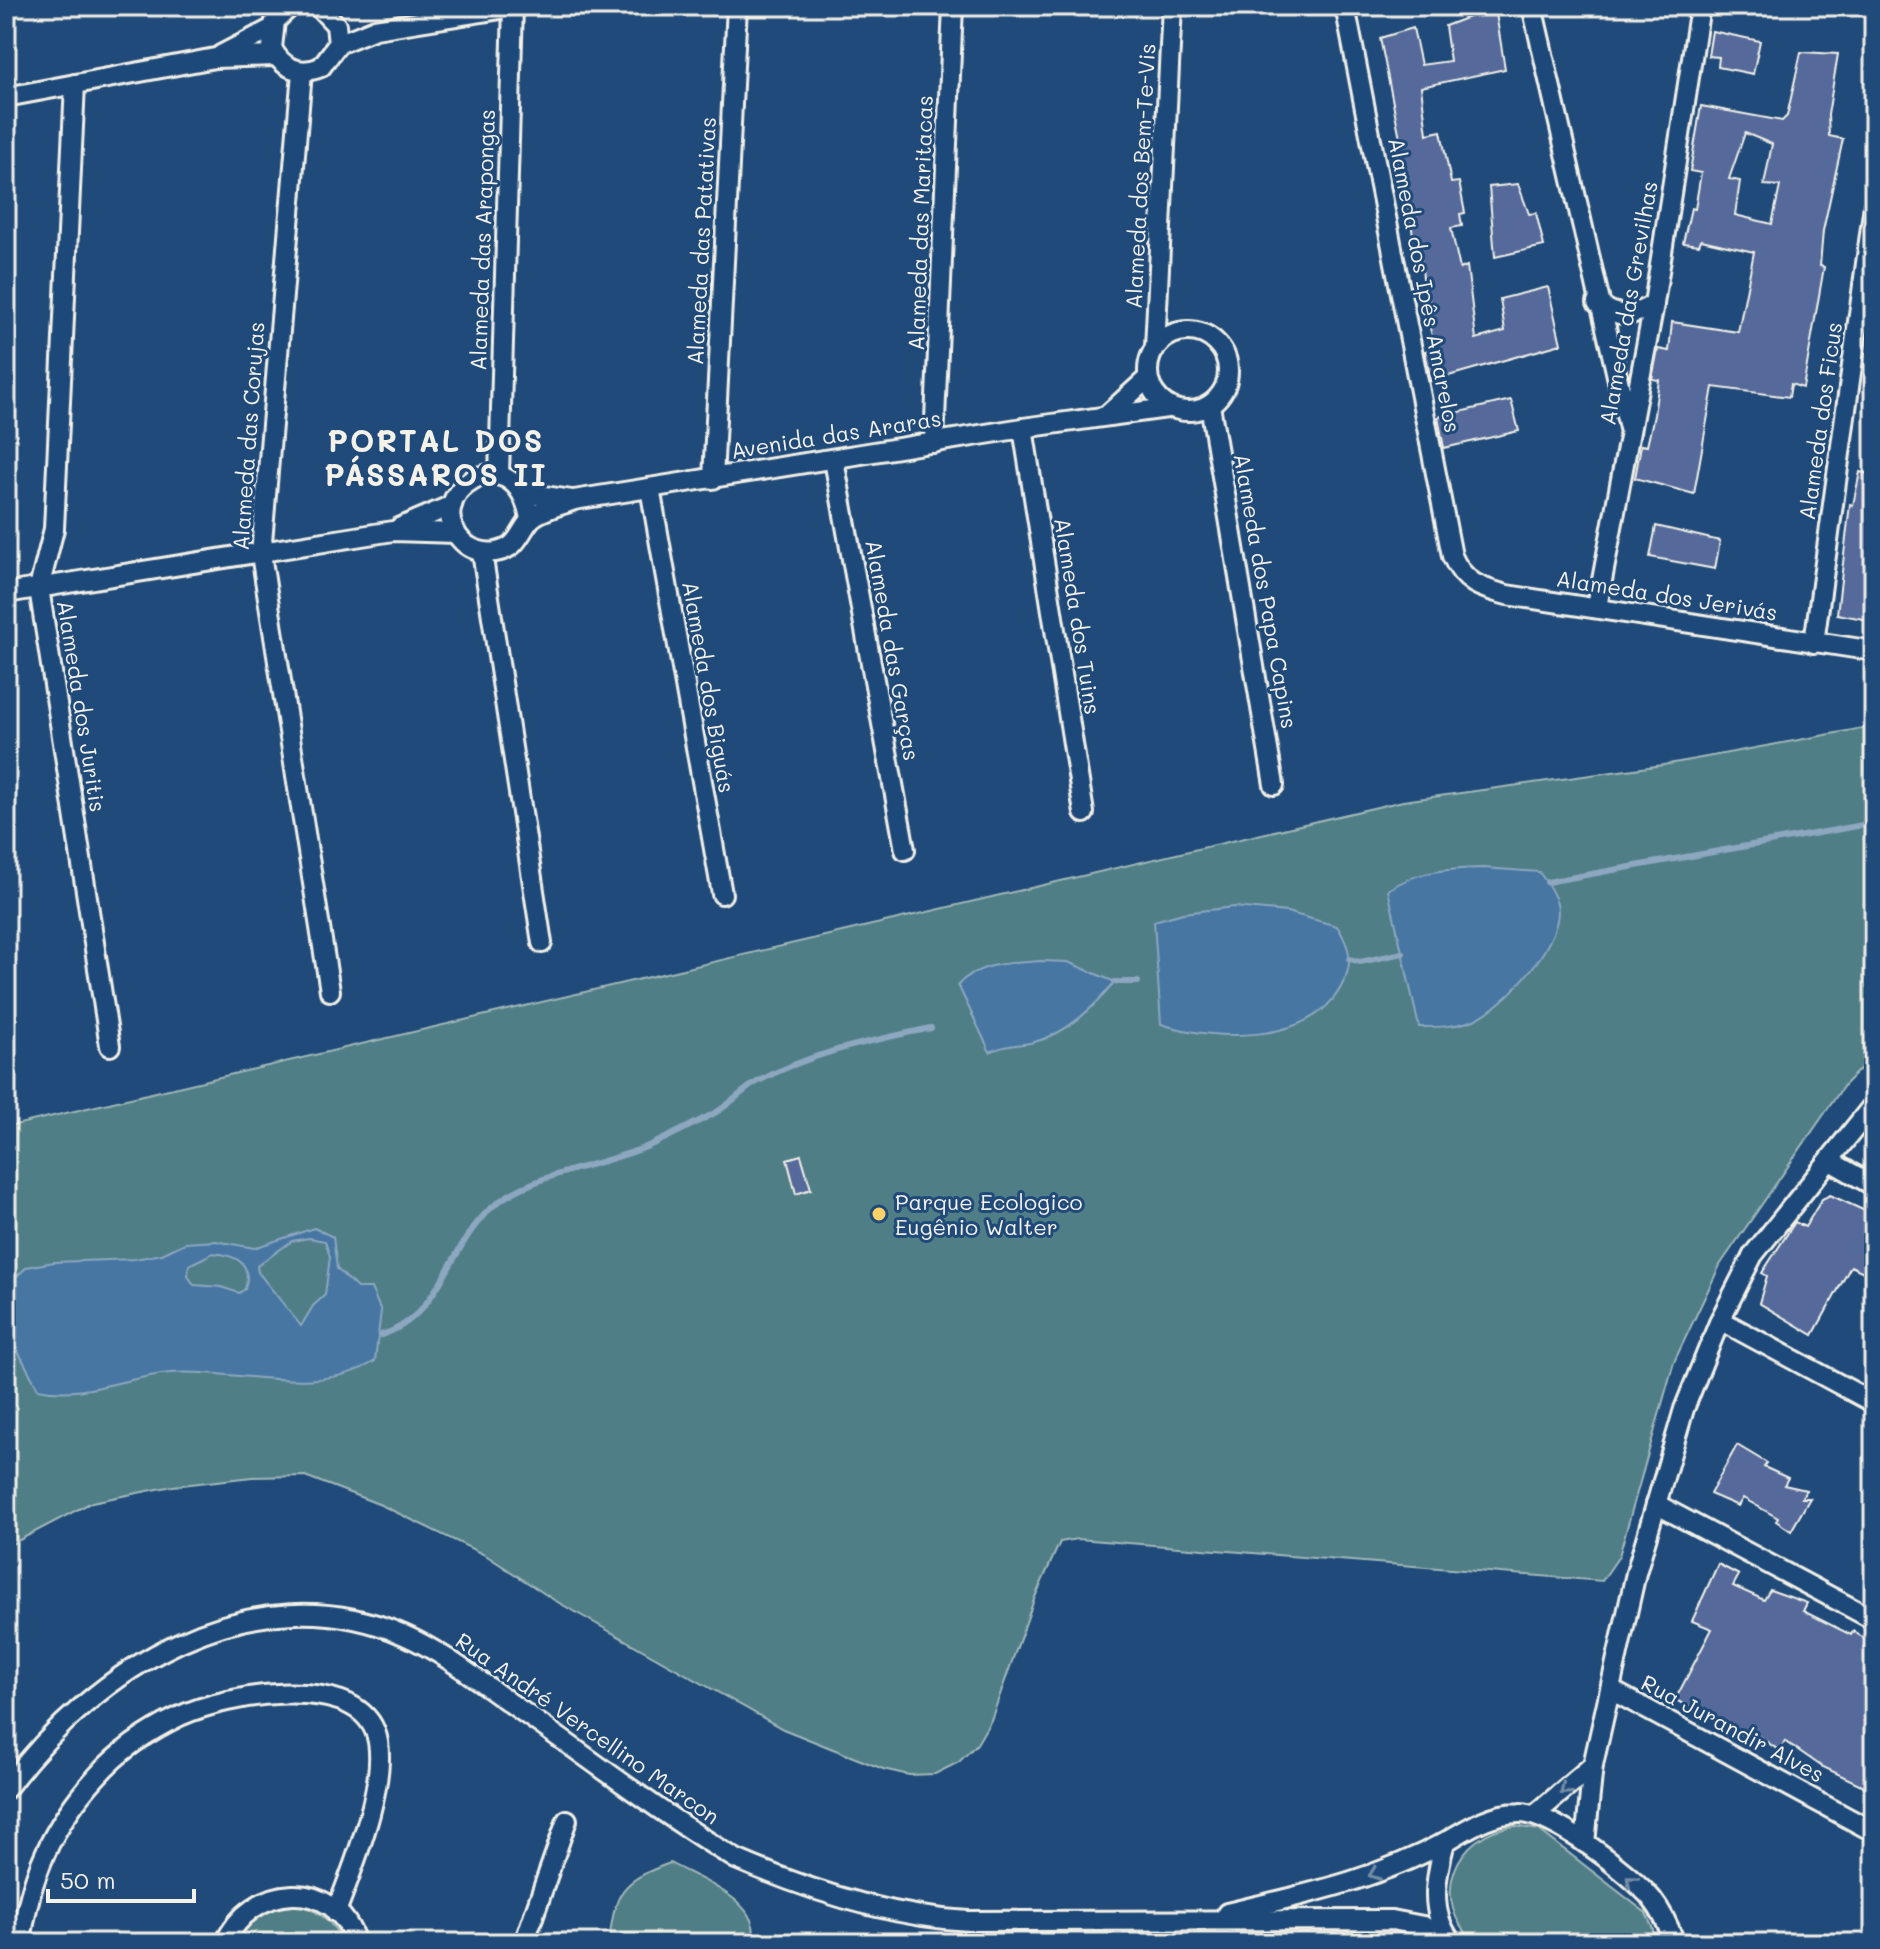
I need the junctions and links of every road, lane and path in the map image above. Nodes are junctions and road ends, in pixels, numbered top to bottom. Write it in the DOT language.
graph roads {
  1 [pos="318,6"];
  2 [pos="737,6"];
  3 [pos="953,6"];
  4 [pos="1172,6"];
  5 [pos="1345,6"];
  6 [pos="1532,6"];
  7 [pos="1700,6"];
  8 [pos="288,7"];
  9 [pos="516,7"];
  10 [pos="336,25"];
  11 [pos="271,29"];
  12 [pos="375,29"];
  13 [pos="338,44"];
  14 [pos="276,56"];
  15 [pos="215,58"];
  16 [pos="302,72"];
  17 [pos="75,84"];
  18 [pos="6,97"];
  19 [pos="1874,205"];
  20 [pos="1597,303"];
  21 [pos="1654,304"];
  22 [pos="1155,348"];
  23 [pos="1148,378"];
  24 [pos="1210,405"];
  25 [pos="1167,408"];
  26 [pos="1106,416"];
  27 [pos="1023,428"];
  28 [pos="1630,435"];
  29 [pos="934,443"];
  30 [pos="834,460"];
  31 [pos="499,475"];
  32 [pos="713,479"];
  33 [pos="650,488"];
  34 [pos="524,493"];
  35 [pos="574,500"];
  36 [pos="452,505"];
  37 [pos="530,519"];
  38 [pos="393,531"];
  39 [pos="456,533"];
  40 [pos="482,552"];
  41 [pos="261,554"];
  42 [pos="1459,572"];
  43 [pos="39,588"];
  44 [pos="6,593"];
  45 [pos="1597,607"];
  46 [pos="1814,643"];
  47 [pos="1874,651"];
  48 [pos="1274,785"];
  49 [pos="1084,813"];
  50 [pos="905,850"];
  51 [pos="722,894"];
  52 [pos="542,943"];
  53 [pos="330,991"];
  54 [pos="110,1046"];
  55 [pos="1874,1104"];
  56 [pos="1830,1161"];
  57 [pos="1874,1186"];
  58 [pos="1720,1320"];
  59 [pos="1874,1403"];
  60 [pos="1656,1504"];
  61 [pos="1874,1620"];
  62 [pos="1611,1690"];
  63 [pos="1593,1765"];
  64 [pos="6,1789"];
  65 [pos="1536,1814"];
  66 [pos="567,1820"];
  67 [pos="1874,1832"];
  68 [pos="1445,1842"];
  69 [pos="1585,1843"];
  70 [pos="336,1912"];
  71 [pos="1197,1920"];
  72 [pos="1451,1941"];
  73 [pos="21,1943"];
  74 [pos="225,1943"];
  75 [pos="356,1943"];
  76 [pos="524,1943"];
  77 [pos="1675,1943"];
  1 -- 10 [label="street"];
  2 -- 32 [label="street, Alameda das Patativas"];
  3 -- 29 [label="street, Alameda das Maritacas"];
  4 -- 22 [label="street, Alameda dos Bem-Te-Vis"];
  5 -- 42 [label="street, Alameda dos Ipês Amarelos"];
  6 -- 20 [label="street"];
  7 -- 21 [label="street, Alameda das Grevilhas"];
  8 -- 11 [label="street"];
  9 -- 12 [label="street"];
  9 -- 31 [label="street, Alameda das Arapongas"];
  10 -- 12 [label="street"];
  10 -- 13 [label="street"];
  11 -- 14 [label="street"];
  11 -- 15 [label="street"];
  12 -- 13 [label="street"];
  13 -- 16 [label="street"];
  14 -- 15 [label="street"];
  14 -- 16 [label="street"];
  15 -- 17 [label="street"];
  16 -- 41 [label="street, Alameda das Corujas"];
  17 -- 18 [label="street"];
  17 -- 43 [label="street, Alameda dos Juritis"];
  19 -- 46 [label="street, Alameda dos Ficus"];
  20 -- 21 [label="street"];
  20 -- 28 [label="street"];
  21 -- 28 [label="street, Alameda das Grevilhas"];
  22 -- 23 [label="street"];
  22 -- 24 [label="street"];
  23 -- 25 [label="street"];
  23 -- 26 [label="street"];
  24 -- 25 [label="street"];
  24 -- 48 [label="street, Alameda dos Papa Capins"];
  25 -- 26 [label="street, Avenida das Araras"];
  26 -- 27 [label="street, Avenida das Araras"];
  27 -- 29 [label="street, Avenida das Araras"];
  27 -- 49 [label="street, Alameda dos Tuins"];
  28 -- 45 [label="street, Alameda das Grevilhas"];
  29 -- 30 [label="street, Avenida das Araras"];
  30 -- 32 [label="street, Avenida das Araras"];
  30 -- 50 [label="street, Alameda das Garças"];
  31 -- 34 [label="street"];
  31 -- 36 [label="street"];
  32 -- 33 [label="street, Avenida das Araras"];
  33 -- 35 [label="street, Avenida das Araras"];
  33 -- 51 [label="street, Alameda dos Biguás"];
  34 -- 35 [label="street"];
  34 -- 37 [label="street"];
  35 -- 37 [label="street"];
  36 -- 38 [label="street"];
  36 -- 39 [label="street"];
  37 -- 40 [label="street"];
  38 -- 39 [label="street"];
  38 -- 41 [label="street"];
  39 -- 40 [label="street"];
  40 -- 52 [label="street"];
  41 -- 43 [label="street"];
  41 -- 53 [label="street, Alameda das Corujas"];
  42 -- 45 [label="street, Alameda dos Jerivás"];
  43 -- 44 [label="street"];
  43 -- 54 [label="street, Alameda dos Juritis"];
  45 -- 46 [label="street, Alameda dos Jerivás"];
  46 -- 47 [label="street, Alameda dos Jerivás"];
  55 -- 56 [label="street"];
  56 -- 57 [label="street"];
  56 -- 58 [label="street"];
  58 -- 59 [label="street"];
  58 -- 60 [label="street"];
  60 -- 61 [label="street"];
  60 -- 62 [label="street"];
  62 -- 63 [label="street"];
  62 -- 67 [label="street, Rua Jurandir Alves"];
  63 -- 65 [label="street, one-way"];
  63 -- 69 [label="street"];
  64 -- 71 [label="street, Rua André Vercellino Marcon"];
  65 -- 68 [label="street, Rua André Vercellino Marcon"];
  65 -- 69 [label="street"];
  66 -- 76 [label="street"];
  68 -- 71 [label="street, Rua André Vercellino Marcon, one-way"];
  68 -- 72 [label="street, Rua André Vercellino Marcon"];
  77 -- 69 [label="street, one-way"];
  70 -- 73 [label="street"];
  70 -- 74 [label="street"];
  70 -- 75 [label="street"];
  71 -- 72 [label="street, Rua André Vercellino Marcon"];
}
